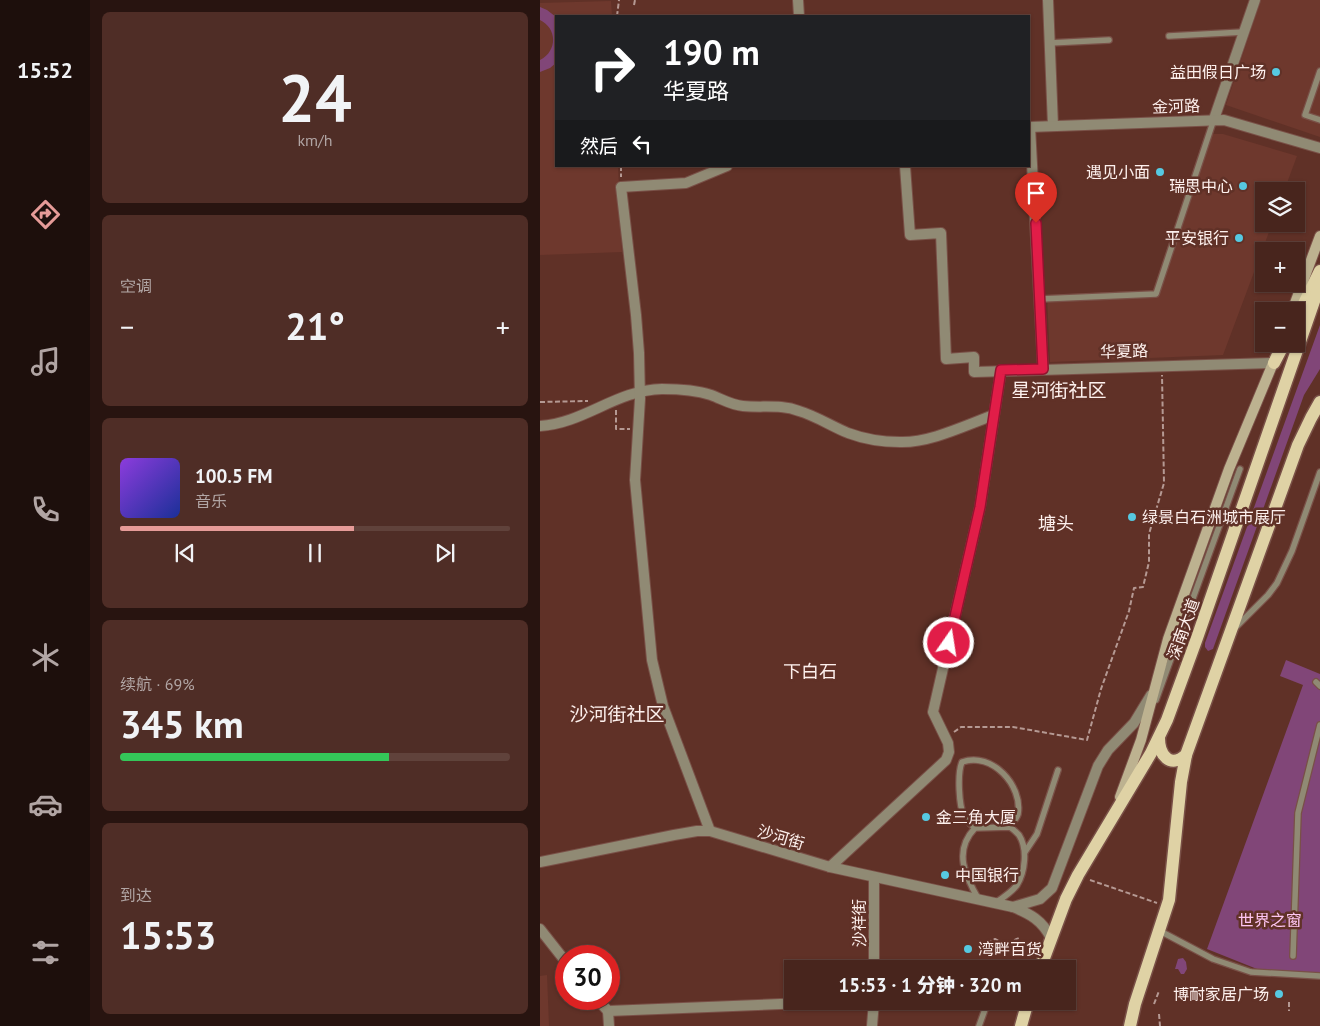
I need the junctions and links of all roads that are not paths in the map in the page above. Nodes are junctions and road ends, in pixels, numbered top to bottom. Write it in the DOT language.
graph roads {
  1 [pos="798,0"];
  2 [pos="1048,0"];
  3 [pos="1255,0"];
  4 [pos="799,15"];
  5 [pos="1244,32"];
  6 [pos="1169,36"];
  7 [pos="1109,40"];
  8 [pos="1049,43"];
  9 [pos="1320,71"];
  10 [pos="1214,119"];
  11 [pos="1320,120"];
  12 [pos="1053,126"];
  13 [pos="1030,127"];
  14 [pos="1320,148"];
  15 [pos="725,167"];
  16 [pos="905,167"];
  17 [pos="1320,236"];
  18 [pos="1320,271"];
  19 [pos="1320,284"];
  20 [pos="1040,299"];
  21 [pos="1295,302"];
  22 [pos="1305,302"];
  23 [pos="1279,352"];
  24 [pos="1274,363"];
  25 [pos="1043,369"];
  26 [pos="1001,370"];
  27 [pos="640,392"];
  28 [pos="1320,402"];
  29 [pos="994,415"];
  30 [pos="540,426"];
  31 [pos="1240,469"];
  32 [pos="1320,472"];
  33 [pos="1231,632"];
  34 [pos="1156,686"];
  35 [pos="1320,725"];
  36 [pos="1159,738"];
  37 [pos="1141,740"];
  38 [pos="1186,755"];
  39 [pos="1058,770"];
  40 [pos="1110,824"];
  41 [pos="1010,827"];
  42 [pos="975,828"];
  43 [pos="710,831"];
  44 [pos="1025,852"];
  45 [pos="540,862"];
  46 [pos="830,867"];
  47 [pos="874,878"];
  48 [pos="979,900"];
  49 [pos="995,903"];
  50 [pos="1013,906"];
  51 [pos="540,929"];
  52 [pos="1160,931"];
  53 [pos="1051,938"];
  54 [pos="555,948"];
  55 [pos="1293,956"];
  56 [pos="874,960"];
  57 [pos="1043,960"];
  58 [pos="1320,976"];
  59 [pos="784,1004"];
  60 [pos="873,1010"];
  61 [pos="985,1010"];
  62 [pos="1025,1010"];
  63 [pos="608,1011"];
  64 [pos="609,1026"];
  65 [pos="872,1026"];
  66 [pos="979,1026"];
  67 [pos="1021,1026"];
  68 [pos="1130,1026"];
  1 -- 4 [label="street"];
  2 -- 8 [label="street"];
  3 -- 5 [label="street"];
  5 -- 6 [label="lane"];
  5 -- 10 [label="street"];
  7 -- 8 [label="lane"];
  8 -- 12 [label="street"];
  9 -- 11 [label="lane"];
  10 -- 12 [label="street, 金河路"];
  10 -- 14 [label="street, 金河路"];
  10 -- 20 [label="lane"];
  12 -- 13 [label="street, 金河路"];
  13 -- 20 [label="street"];
  15 -- 27 [label="street"];
  16 -- 26 [label="street, 华夏路"];
  17 -- 21 [label="main road"];
  18 -- 22 [label="main road"];
  19 -- 36 [label="main road, 深南大道"];
  20 -- 25 [label="street"];
  23 -- 24 [label="main road"];
  24 -- 25 [label="street, 华夏路"];
  24 -- 34 [label="main road"];
  25 -- 26 [label="street, 华夏路"];
  26 -- 29 [label="street"];
  27 -- 29 [label="street"];
  27 -- 30 [label="street"];
  27 -- 43 [label="street"];
  28 -- 33 [label="main road"];
  29 -- 46 [label="street"];
  31 -- 37 [label="lane"];
  32 -- 33 [label="lane"];
  33 -- 38 [label="main road"];
  34 -- 37 [label="main road"];
  34 -- 50 [label="street"];
  35 -- 55 [label="lane"];
  36 -- 38 [label="main road"];
  36 -- 40 [label="main road, 深南大道"];
  37 -- 40 [label="main road"];
  38 -- 52 [label="main road"];
  39 -- 44 [label="lane"];
  40 -- 53 [label="main road, 深南大道"];
  41 -- 42 [label="lane"];
  41 -- 42 [label="lane"];
  41 -- 44 [label="lane"];
  42 -- 48 [label="lane"];
  43 -- 45 [label="street, 沙河街"];
  43 -- 46 [label="street, 沙河街"];
  44 -- 49 [label="lane"];
  46 -- 47 [label="street, 沙河街"];
  47 -- 48 [label="street, 沙河街"];
  47 -- 56 [label="street, 沙祥街"];
  48 -- 49 [label="street, 沙河街"];
  49 -- 50 [label="street, 沙河街"];
  50 -- 53 [label="street"];
  51 -- 54 [label="street"];
  52 -- 58 [label="lane"];
  52 -- 68 [label="main road"];
  53 -- 57 [label="main road, 深南大道"];
  59 -- 63 [label="street"];
  60 -- 65 [label="street"];
  61 -- 66 [label="lane"];
  62 -- 67 [label="main road"];
  63 -- 64 [label="street"];
}
